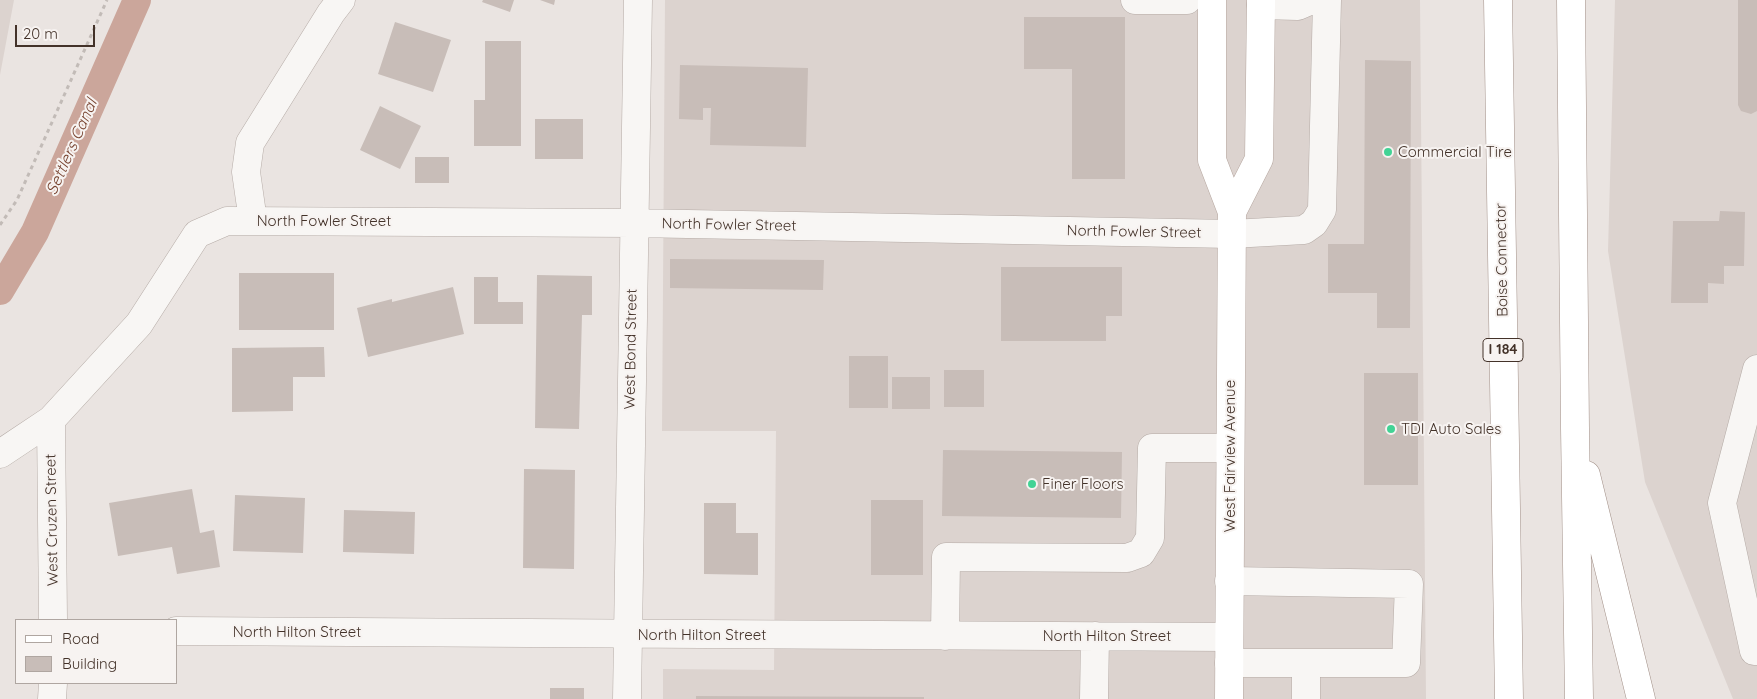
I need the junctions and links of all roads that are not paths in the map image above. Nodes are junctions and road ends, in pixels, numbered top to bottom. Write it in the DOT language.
graph roads {
  1 [pos="341,0"];
  2 [pos="638,0"];
  3 [pos="1135,0"];
  4 [pos="1187,0"];
  5 [pos="1212,0"];
  6 [pos="1312,0"];
  7 [pos="1327,0"];
  8 [pos="1498,0"];
  9 [pos="1571,0"];
  10 [pos="1261,3"];
  11 [pos="240,221"];
  12 [pos="633,223"];
  13 [pos="1232,223"];
  14 [pos="1757,369"];
  15 [pos="51,420"];
  16 [pos="1575,428"];
  17 [pos="1230,448"];
  18 [pos="0,454"];
  19 [pos="1229,581"];
  20 [pos="53,619"];
  21 [pos="178,631"];
  22 [pos="627,634"];
  23 [pos="945,636"];
  24 [pos="1095,636"];
  25 [pos="1229,650"];
  26 [pos="1757,651"];
  27 [pos="1306,663"];
  28 [pos="52,684"];
  29 [pos="52,699"];
  30 [pos="627,699"];
  31 [pos="1094,699"];
  32 [pos="1228,699"];
  33 [pos="1306,699"];
  34 [pos="1509,699"];
  35 [pos="1579,699"];
  36 [pos="1641,699"];
  1 -- 11 [label="street"];
  2 -- 12 [label="street, West Bond Street"];
  3 -- 4 [label="street"];
  5 -- 13 [label="main road, West Fairview Avenue"];
  6 -- 10 [label="street"];
  7 -- 13 [label="street, North Fowler Street"];
  8 -- 34 [label="main road, Boise Connector / I 184"];
  9 -- 16 [label="main road"];
  10 -- 13 [label="main road, West Fairview Avenue"];
  11 -- 12 [label="street, North Fowler Street"];
  11 -- 15 [label="street"];
  12 -- 13 [label="street, North Fowler Street"];
  12 -- 22 [label="street, West Bond Street"];
  13 -- 17 [label="main road, West Fairview Avenue"];
  14 -- 26 [label="street"];
  15 -- 18 [label="street"];
  15 -- 20 [label="street, West Cruzen Street"];
  16 -- 35 [label="main road"];
  16 -- 36 [label="main road"];
  17 -- 19 [label="main road, West Fairview Avenue"];
  17 -- 23 [label="street"];
  19 -- 25 [label="main road, West Fairview Avenue"];
  19 -- 27 [label="street, North Hilton Street"];
  21 -- 22 [label="street, North Hilton Street"];
  22 -- 23 [label="street, North Hilton Street"];
  22 -- 30 [label="street, West Bond Street"];
  23 -- 24 [label="street, North Hilton Street"];
  24 -- 25 [label="street, North Hilton Street"];
  24 -- 31 [label="street"];
  25 -- 27 [label="street, North Hilton Street"];
  25 -- 32 [label="main road, West Fairview Avenue"];
  27 -- 33 [label="street"];
  28 -- 29 [label="street"];
}
